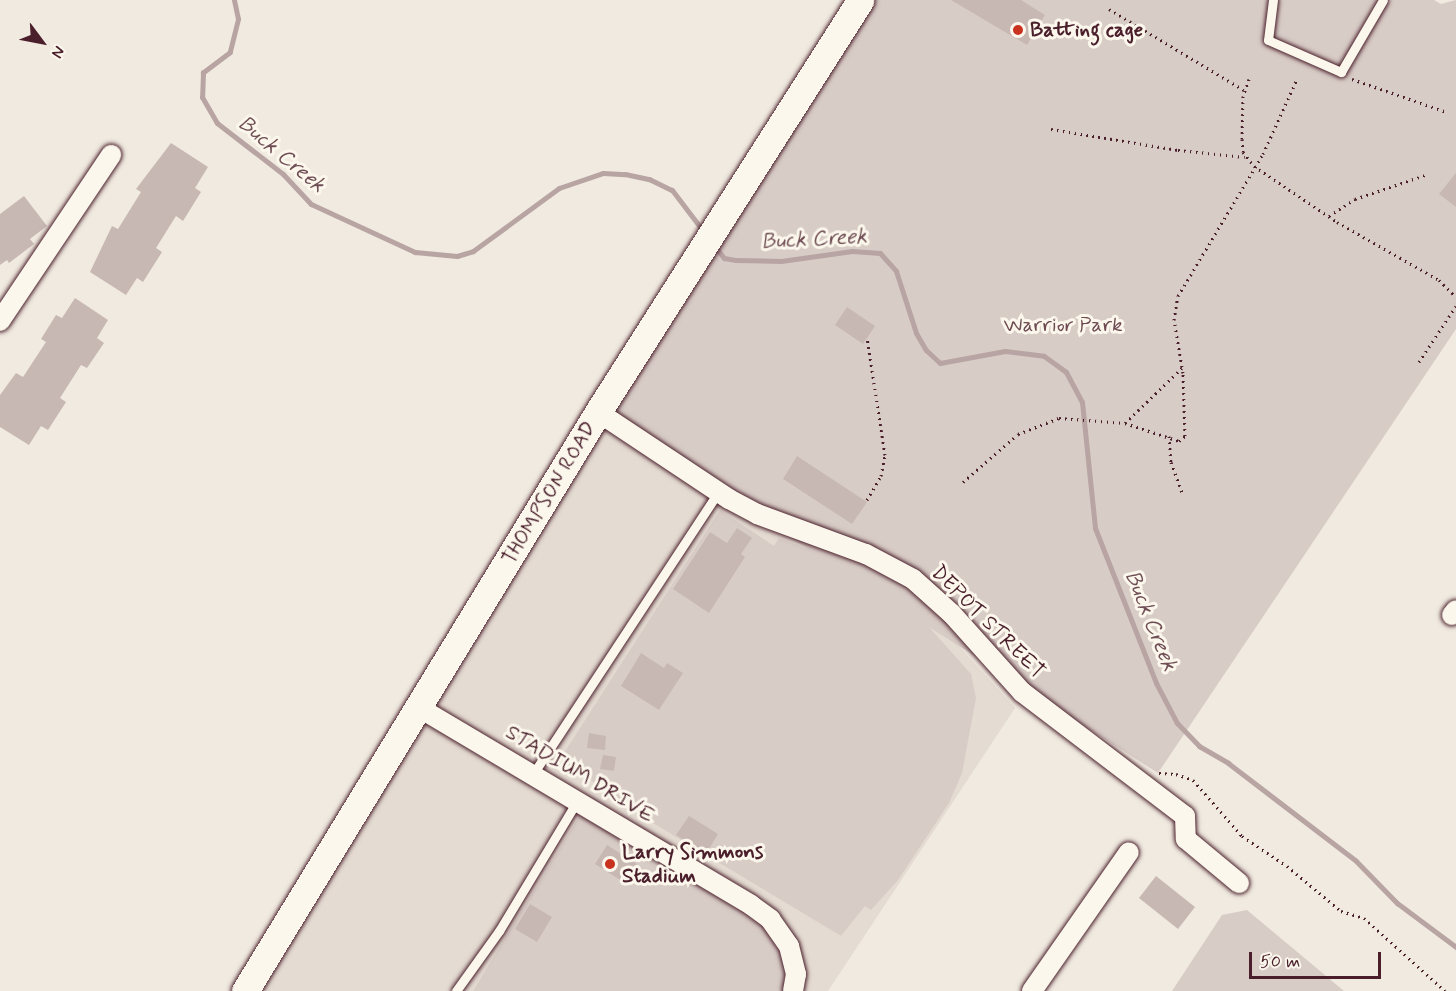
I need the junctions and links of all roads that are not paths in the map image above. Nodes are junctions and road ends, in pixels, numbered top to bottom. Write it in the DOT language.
graph roads {
  1 [pos="860,0"];
  2 [pos="1273,0"];
  3 [pos="1383,0"];
  4 [pos="111,155"];
  5 [pos="0,321"];
  6 [pos="598,412"];
  7 [pos="719,491"];
  8 [pos="418,707"];
  9 [pos="533,774"];
  10 [pos="578,801"];
  11 [pos="1129,852"];
  12 [pos="1239,883"];
  13 [pos="245,991"];
  14 [pos="456,991"];
  15 [pos="793,991"];
  16 [pos="1032,991"];
  1 -- 6 [label="street, THOMPSON ROAD"];
  2 -- 3 [label="lane"];
  4 -- 5 [label="street"];
  6 -- 7 [label="street, DEPOT STREET"];
  6 -- 8 [label="street, THOMPSON ROAD"];
  7 -- 9 [label="lane"];
  7 -- 12 [label="street, DEPOT STREET"];
  8 -- 9 [label="street, STADIUM DRIVE"];
  8 -- 13 [label="street, THOMPSON ROAD"];
  9 -- 10 [label="street, STADIUM DRIVE"];
  10 -- 14 [label="lane"];
  10 -- 15 [label="street, STADIUM DRIVE"];
  11 -- 16 [label="street"];
}
